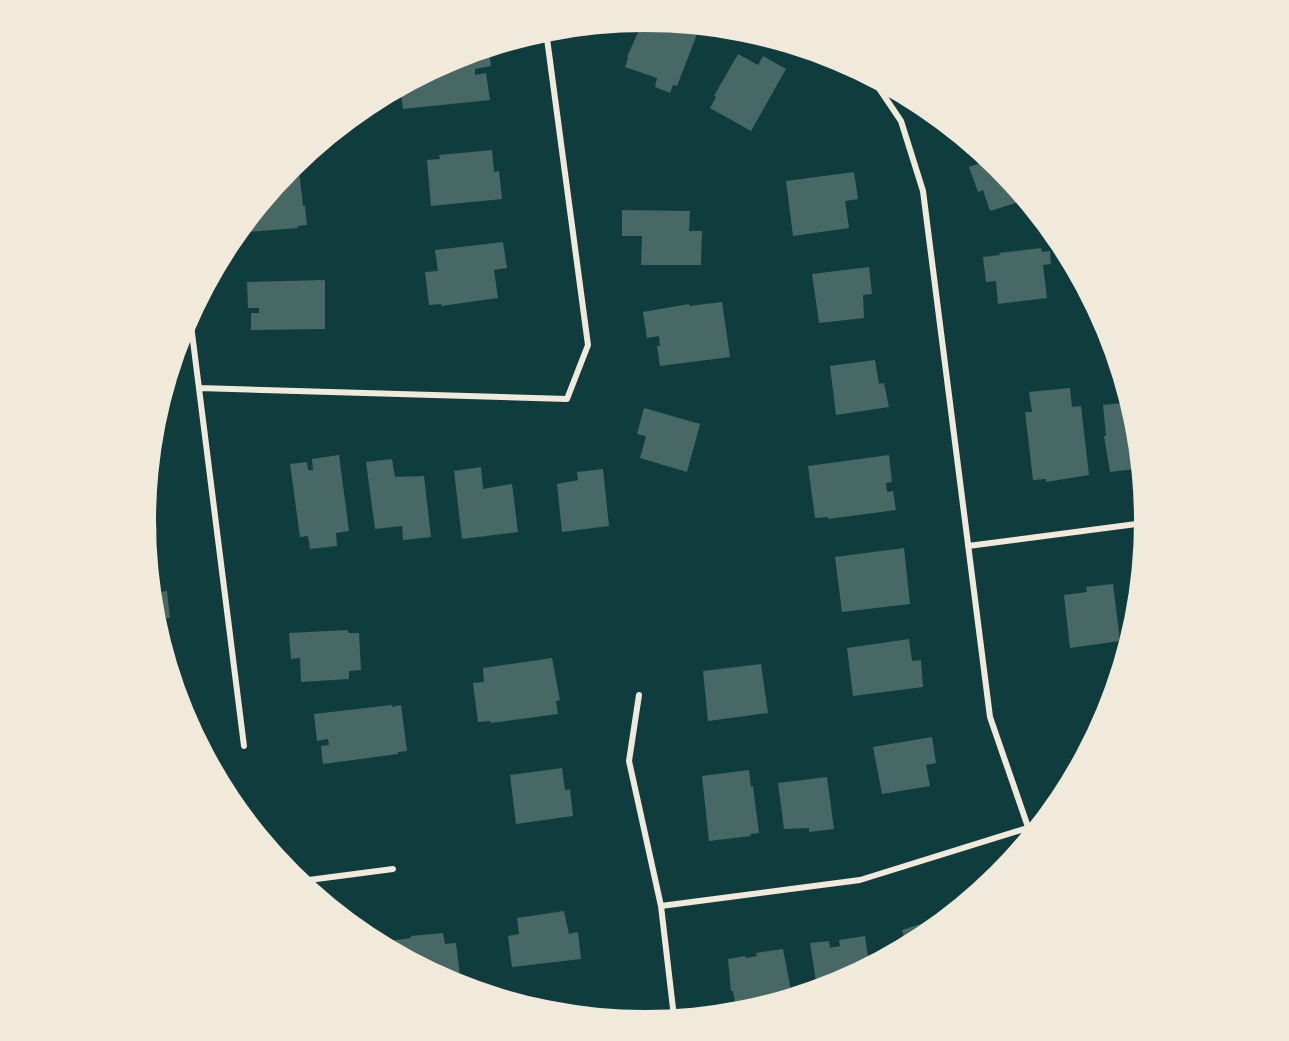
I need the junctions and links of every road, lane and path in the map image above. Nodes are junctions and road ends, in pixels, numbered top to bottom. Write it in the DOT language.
graph roads {
  1 [pos="547,41"];
  2 [pos="882,93"];
  3 [pos="192,335"];
  4 [pos="199,388"];
  5 [pos="1134,524"];
  6 [pos="968,546"];
  7 [pos="639,695"];
  8 [pos="244,746"];
  9 [pos="1027,824"];
  10 [pos="1024,828"];
  11 [pos="393,869"];
  12 [pos="313,879"];
  13 [pos="661,906"];
  14 [pos="673,1008"];
  1 -- 4 [label="street"];
  2 -- 6 [label="street"];
  3 -- 4 [label="street"];
  4 -- 8 [label="street"];
  5 -- 6 [label="street"];
  6 -- 9 [label="street"];
  7 -- 13 [label="street"];
  10 -- 13 [label="street"];
  11 -- 12 [label="street"];
  13 -- 14 [label="street"];
}
